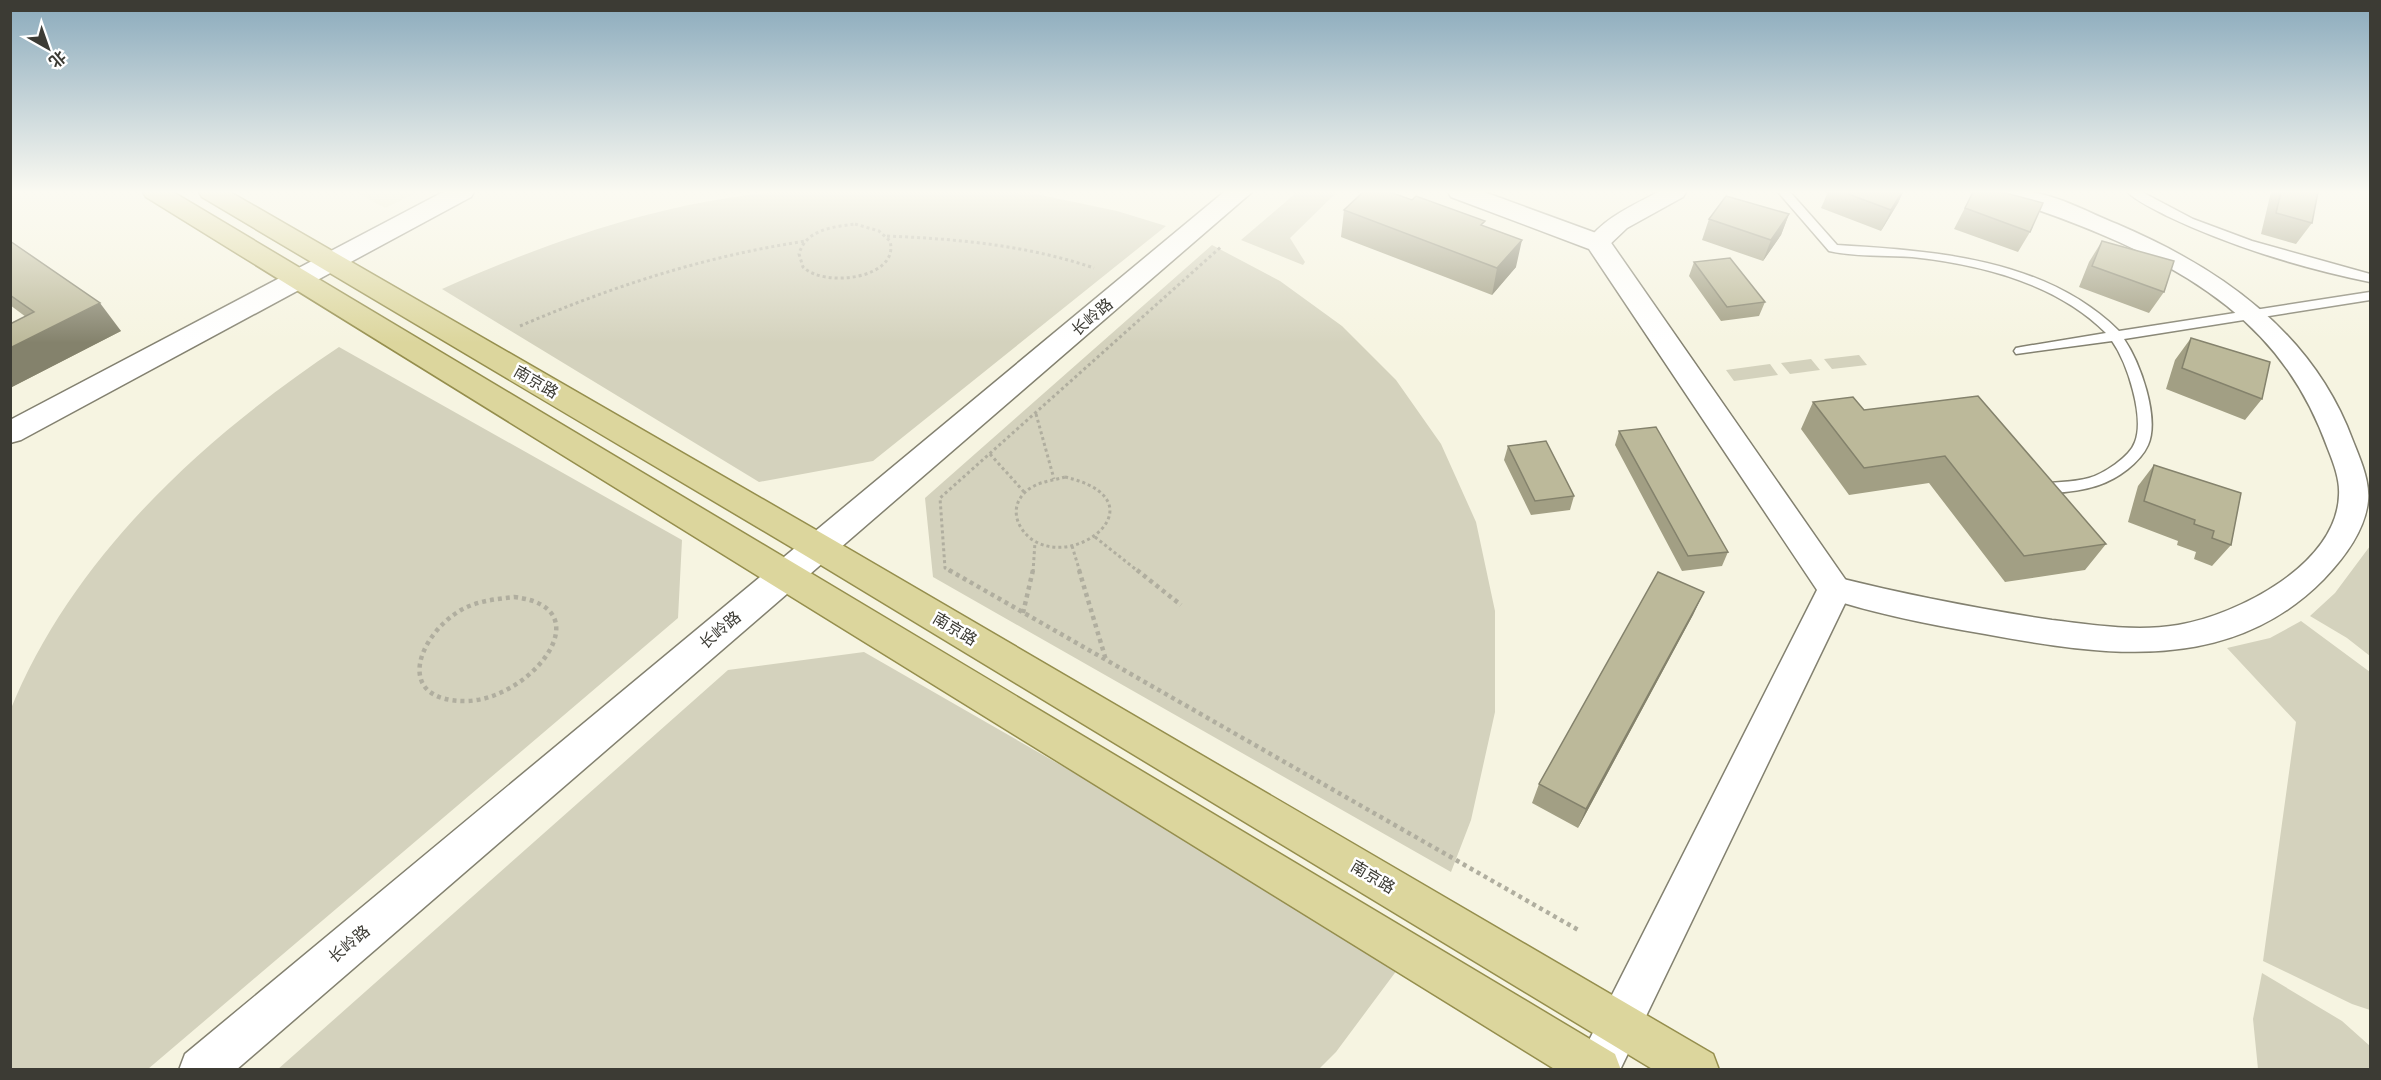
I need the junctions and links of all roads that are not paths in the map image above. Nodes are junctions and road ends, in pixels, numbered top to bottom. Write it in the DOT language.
graph roads {
  1 [pos="236,242"];
  2 [pos="297,242"];
  3 [pos="368,242"];
  4 [pos="1180,242"];
  5 [pos="1828,242"];
  6 [pos="2136,242"];
  7 [pos="2246,242"];
  8 [pos="1598,243"];
  9 [pos="331,262"];
  10 [pos="2370,279"];
  11 [pos="298,280"];
  12 [pos="2370,296"];
  13 [pos="2253,314"];
  14 [pos="2116,336"];
  15 [pos="2020,351"];
  16 [pos="10,433"];
  17 [pos="2034,490"];
  18 [pos="2362,505"];
  19 [pos="818,547"];
  20 [pos="784,576"];
  21 [pos="1835,589"];
  22 [pos="1618,1023"];
  23 [pos="1597,1069"];
  24 [pos="201,1070"];
  25 [pos="1697,1070"];
  1 -- 11 [label="main road"];
  2 -- 9 [label="main road, 南京路"];
  3 -- 9 [label="street"];
  4 -- 19 [label="street, 长岭路"];
  5 -- 14 [label="lane"];
  6 -- 13 [label="street"];
  7 -- 10 [label="lane"];
  8 -- 21 [label="street"];
  9 -- 11 [label="street"];
  9 -- 19 [label="main road, 南京路"];
  11 -- 16 [label="street"];
  11 -- 20 [label="main road"];
  12 -- 13 [label="lane"];
  13 -- 14 [label="lane"];
  13 -- 18 [label="street"];
  14 -- 15 [label="lane"];
  14 -- 17 [label="lane"];
  18 -- 21 [label="street"];
  19 -- 20 [label="street, 长岭路"];
  19 -- 22 [label="main road, 南京路"];
  20 -- 23 [label="main road"];
  20 -- 24 [label="street, 长岭路"];
  21 -- 22 [label="street"];
  22 -- 23 [label="street"];
  22 -- 25 [label="main road, 南京路"];
}
